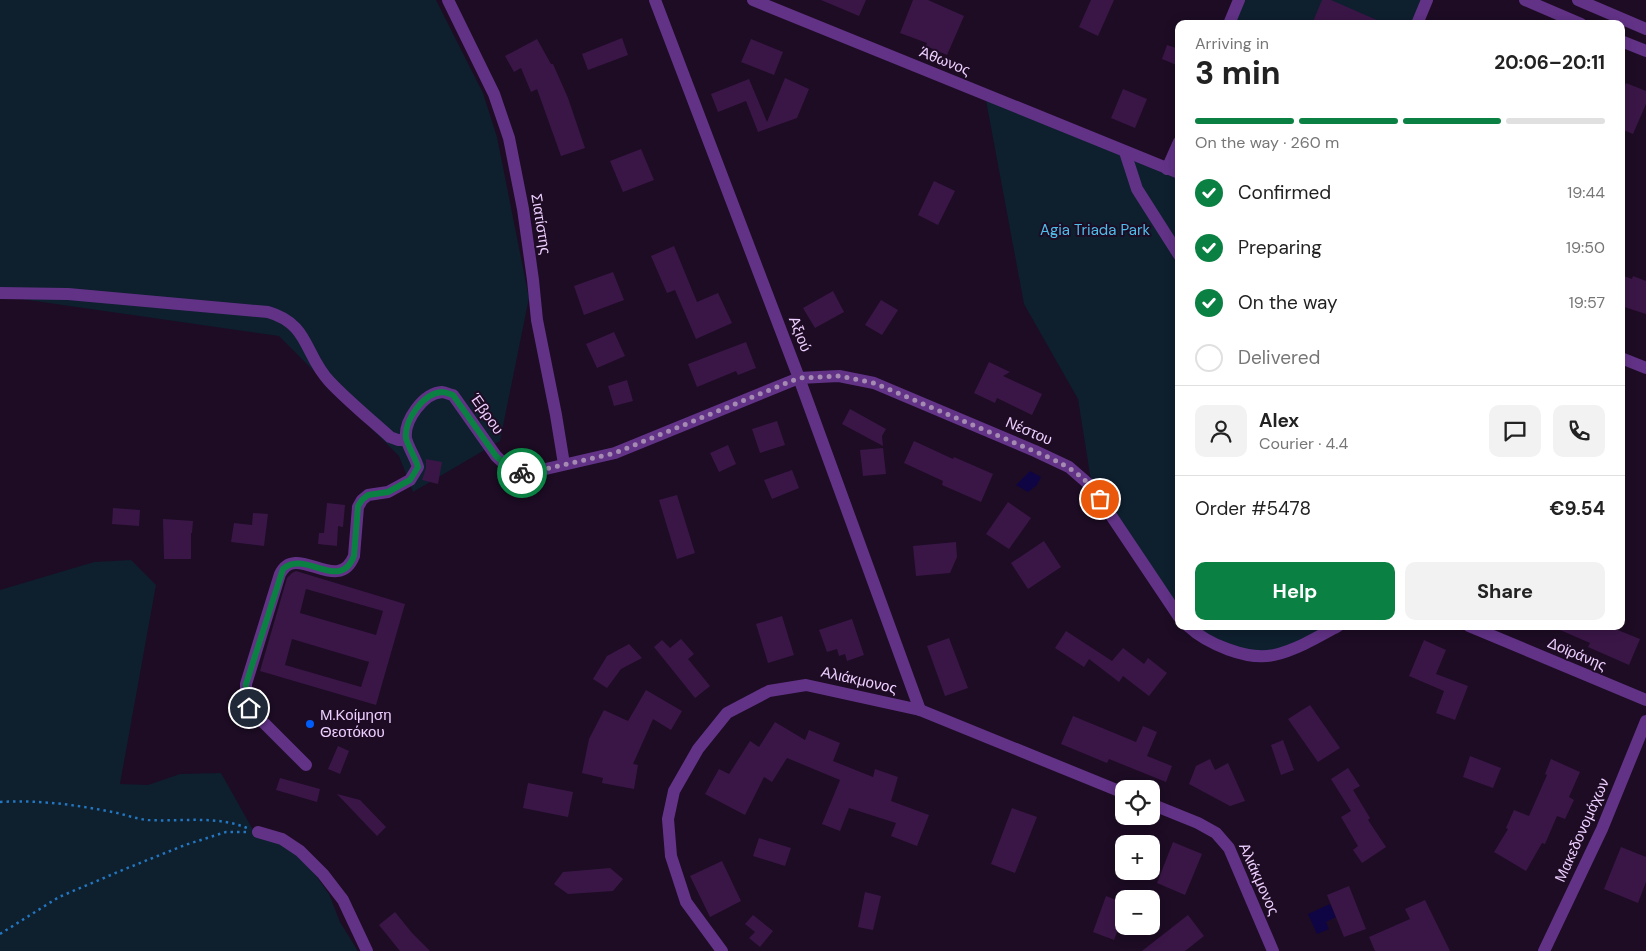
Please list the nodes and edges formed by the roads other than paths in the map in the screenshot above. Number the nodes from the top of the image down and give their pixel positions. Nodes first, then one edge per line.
1 (448, 0) edge
2 (655, 0) edge
3 (753, 0) edge
4 (1239, 0) edge
5 (1427, 0) edge
6 (1525, 0) edge
7 (1578, 0) edge
8 (1231, 20) edge
9 (1419, 20) edge
10 (1572, 20) edge
11 (1625, 20) edge
12 (1625, 20) edge
13 (1646, 29) edge
14 (1625, 43) edge
15 (1646, 51) edge
16 (1125, 152) junction
17 (1173, 171) edge
18 (1175, 249) edge
19 (0, 293) edge
20 (1625, 360) edge
21 (1646, 368) edge
22 (799, 378) junction
23 (406, 440) junction
24 (564, 464) junction
25 (1175, 610) edge
26 (1193, 630) edge
27 (1330, 630) edge
28 (1479, 630) edge
29 (1646, 700) edge
30 (920, 710) junction
31 (1646, 721) edge
32 (306, 765) dead end
33 (1115, 789) edge
34 (1160, 808) edge
35 (258, 832) road end
36 (367, 951) edge
37 (722, 951) edge
38 (1273, 951) edge
39 (1544, 951) edge

1 - 24 street, Σιατίστης
2 - 22 street, Αξιού
3 - 16 street, Άθωνος
4 - 8 street
5 - 9 street
6 - 10 street
7 - 12 street
11 - 13 street
14 - 15 street
16 - 17 street, Άθωνος
16 - 18 street
19 - 23 street
20 - 21 street
22 - 24 street, Έβρου
22 - 25 street, Νέστου
22 - 30 street, Αξιού
23 - 24 street, Έβρου
23 - 32 street
26 - 27 street
28 - 29 street, Δοϊράνης
30 - 33 street, Αλιάκμονος
30 - 37 street, Αλιάκμονος
31 - 39 street, Μακεδονομάχων
34 - 38 street, Αλιάκμονος
35 - 36 street

